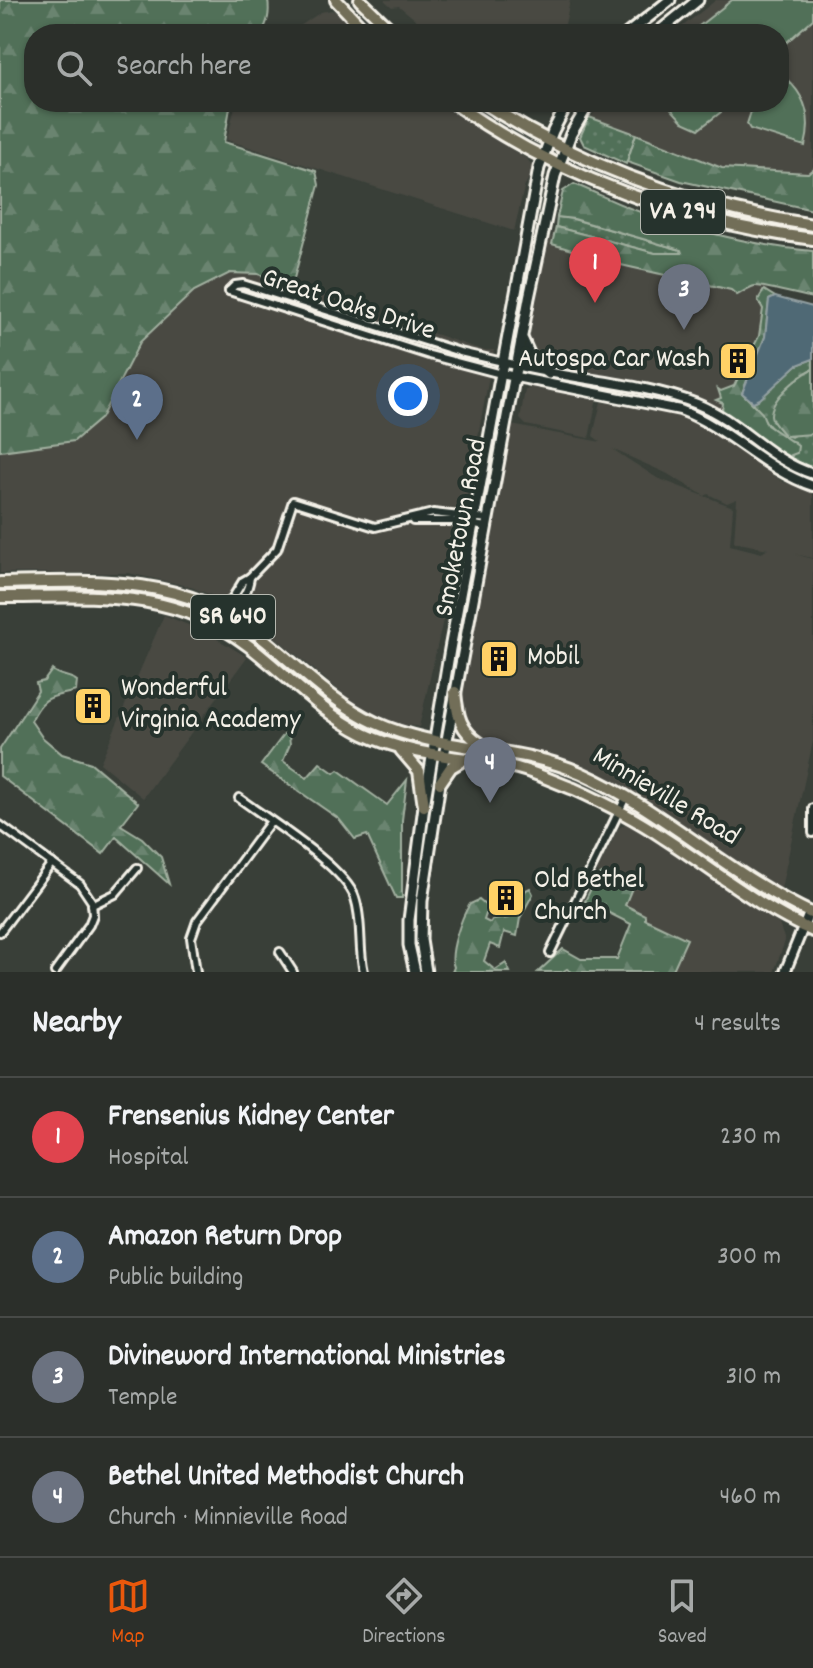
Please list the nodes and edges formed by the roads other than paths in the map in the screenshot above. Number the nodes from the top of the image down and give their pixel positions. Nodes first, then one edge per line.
1 (336, 0) edge
2 (360, 0) edge
3 (670, 0) edge
4 (698, 0) edge
5 (359, 24) edge
6 (385, 24) edge
7 (640, 24) edge
8 (668, 24) edge
9 (469, 112) edge
10 (499, 112) edge
11 (563, 112) edge
12 (584, 112) edge
13 (548, 141) junction
14 (564, 149) junction
15 (543, 155) junction
16 (558, 163) junction
17 (813, 225) edge
18 (813, 239) edge
19 (522, 335) junction
20 (503, 362) junction
21 (517, 366) junction
22 (501, 374) junction
23 (549, 374) junction
24 (514, 377) junction
25 (702, 406) junction
26 (697, 416) junction
27 (813, 474) edge
28 (813, 486) edge
29 (474, 521) junction
30 (487, 523) junction
31 (0, 583) edge
32 (0, 597) edge
33 (229, 614) junction
34 (221, 627) junction
35 (455, 692) junction
36 (440, 741) junction
37 (396, 746) junction
38 (486, 747) junction
39 (438, 755) junction
40 (467, 760) junction
41 (440, 783) junction
42 (626, 797) junction
43 (239, 798) dead end
44 (424, 806) junction
45 (813, 808) edge
46 (619, 811) junction
47 (271, 821) junction
48 (0, 825) edge
49 (813, 833) edge
50 (52, 863) junction
51 (137, 868) dead end
52 (92, 905) junction
53 (812, 911) edge
54 (808, 929) edge
55 (0, 932) edge
56 (280, 952) dead end
57 (550, 953) dead end
58 (55, 972) edge
59 (196, 972) edge
60 (293, 972) edge
61 (364, 972) edge
62 (415, 972) edge
63 (426, 972) edge
64 (785, 972) edge

1 - 5 main road
2 - 6 main road
3 - 7 main road
4 - 8 main road
9 - 15 main road, VA 294
10 - 13 main road, VA 294
11 - 13 main road, Smoketown Road
12 - 14 main road, Smoketown Road
13 - 14 main road, VA 294
13 - 15 main road, Smoketown Road
14 - 16 main road, Smoketown Road
14 - 17 main road, VA 294
15 - 16 main road, VA 294
15 - 20 main road, Smoketown Road
16 - 18 main road, VA 294
16 - 19 main road, Smoketown Road
19 - 21 main road, Smoketown Road
19 - 23 main road
20 - 21 street
20 - 22 main road, Smoketown Road
20 - 22 street, Great Oaks Drive
21 - 23 street
21 - 24 main road, Smoketown Road
22 - 24 street
22 - 29 main road, Smoketown Road
23 - 25 street
24 - 26 street
24 - 30 main road, Smoketown Road
25 - 26 street
25 - 27 street
26 - 28 street
29 - 30 street
29 - 33 street
29 - 36 main road, Smoketown Road
30 - 35 main road, Smoketown Road
31 - 33 main road, Minnieville Road / SR 640
32 - 34 main road, Minnieville Road / SR 640
33 - 34 street
33 - 36 main road, Minnieville Road / SR 640
34 - 37 main road, Minnieville Road / SR 640
35 - 36 main road, Smoketown Road
35 - 38 main road
36 - 38 main road, Minnieville Road / SR 640
36 - 39 main road, Smoketown Road
37 - 39 main road, Minnieville Road / SR 640
37 - 44 main road
38 - 42 main road, Minnieville Road / SR 640
39 - 40 main road, Minnieville Road / SR 640
39 - 41 main road, Smoketown Road
39 - 44 main road, Smoketown Road
40 - 41 main road
40 - 46 main road, Minnieville Road / SR 640
41 - 63 main road, Smoketown Road
42 - 46 street
42 - 53 main road, Minnieville Road / SR 640
43 - 47 street
44 - 62 main road, Smoketown Road
45 - 49 street
46 - 54 main road, Minnieville Road / SR 640
46 - 57 street
47 - 59 street
47 - 61 street
48 - 50 street
50 - 52 street
50 - 55 street
51 - 52 street
52 - 58 street
53 - 54 street
54 - 64 street
56 - 60 street

